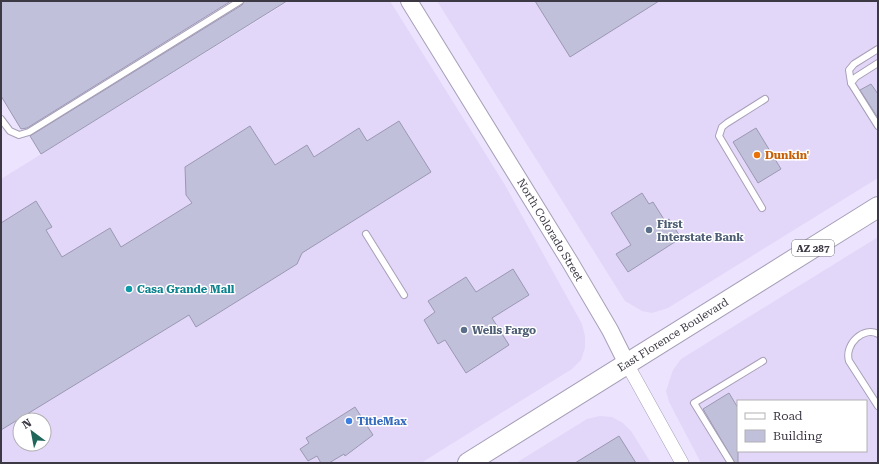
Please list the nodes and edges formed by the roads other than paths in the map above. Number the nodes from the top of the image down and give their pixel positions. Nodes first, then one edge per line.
1 (240, 1) edge
2 (409, 1) edge
3 (878, 50) edge
4 (878, 63) edge
5 (851, 83) junction
6 (765, 99) dead end
7 (1, 119) edge
8 (878, 126) edge
9 (878, 207) edge
10 (762, 208) dead end
11 (366, 234) dead end
12 (404, 295) dead end
13 (878, 334) edge
14 (763, 361) dead end
15 (627, 364) junction
16 (878, 406) edge
17 (468, 463) edge
18 (682, 463) edge
19 (731, 463) edge

1 - 7 lane
2 - 15 street, North Colorado Street
3 - 5 lane
4 - 5 lane
5 - 8 lane
6 - 10 lane
9 - 15 main road, East Florence Boulevard / AZ 287
11 - 12 lane
13 - 16 lane
14 - 19 lane
15 - 17 main road, East Florence Boulevard / AZ 287
15 - 18 street, North Colorado Street

